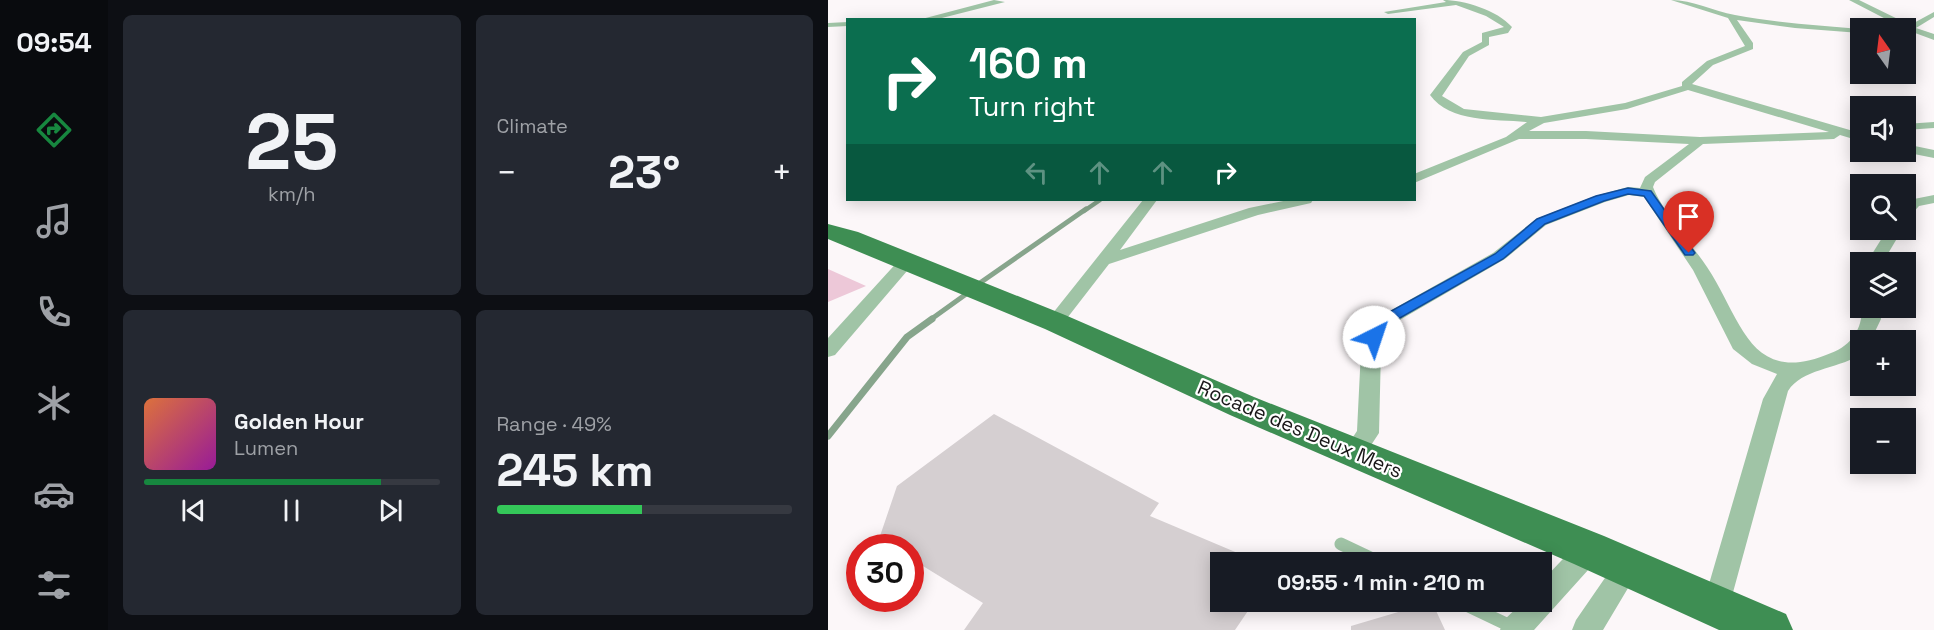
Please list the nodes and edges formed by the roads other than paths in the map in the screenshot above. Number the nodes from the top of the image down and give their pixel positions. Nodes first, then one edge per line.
1 (998, 0) edge
2 (1447, 0) edge
3 (1675, 0) edge
4 (1853, 0) edge
5 (1381, 1) edge
6 (1464, 1) edge
7 (1722, 3) dead end
8 (1934, 14) edge
9 (1732, 17) junction
10 (931, 18) edge
11 (1890, 18) edge
12 (846, 24) edge
13 (828, 25) edge
14 (1916, 26) edge
15 (1850, 30) edge
16 (1916, 30) edge
17 (1934, 38) edge
18 (1688, 87) junction
19 (1541, 120) junction
20 (1934, 125) edge
21 (1916, 126) edge
22 (1850, 133) edge
23 (1519, 135) junction
24 (1850, 135) edge
25 (1700, 141) junction
26 (1916, 150) edge
27 (1934, 154) edge
28 (1416, 178) edge
29 (1648, 193) junction
30 (1934, 199) edge
31 (1149, 201) edge
32 (1301, 201) edge
33 (1916, 204) edge
34 (828, 231) edge
35 (1104, 260) junction
36 (907, 261) junction
37 (1055, 322) junction
38 (828, 350) edge
39 (1850, 353) edge
40 (1798, 373) junction
41 (1354, 452) junction
42 (1341, 544) dead end
43 (1589, 550) junction
44 (1358, 552) edge
45 (1627, 568) junction
46 (1552, 590) edge
47 (1716, 608) junction
48 (1481, 612) edge
49 (1532, 612) edge
50 (1516, 629) edge
51 (1586, 630) edge
52 (1770, 630) edge

1 - 10 street
2 - 6 street
3 - 9 street
4 - 11 street
5 - 6 street
6 - 19 street
7 - 9 street
8 - 14 street
9 - 15 street
9 - 18 street
12 - 13 street
16 - 17 street
18 - 19 street
18 - 22 street
19 - 23 street
20 - 21 street
23 - 25 street
23 - 28 street
24 - 25 street
25 - 29 street
26 - 27 street
29 - 40 street
29 - 41 street
30 - 33 street
31 - 35 street
32 - 35 street
34 - 36 highway, Rocade des Deux Mers
35 - 37 street
36 - 37 highway, Rocade des Deux Mers
36 - 38 street
37 - 41 highway, Rocade des Deux Mers
39 - 40 street
40 - 47 street
41 - 43 highway, Rocade des Deux Mers
42 - 44 lane
43 - 45 highway, Rocade des Deux Mers
43 - 46 street
45 - 47 highway, Rocade des Deux Mers
45 - 51 street
47 - 52 highway, Rocade des Deux Mers
48 - 50 lane
49 - 50 street

